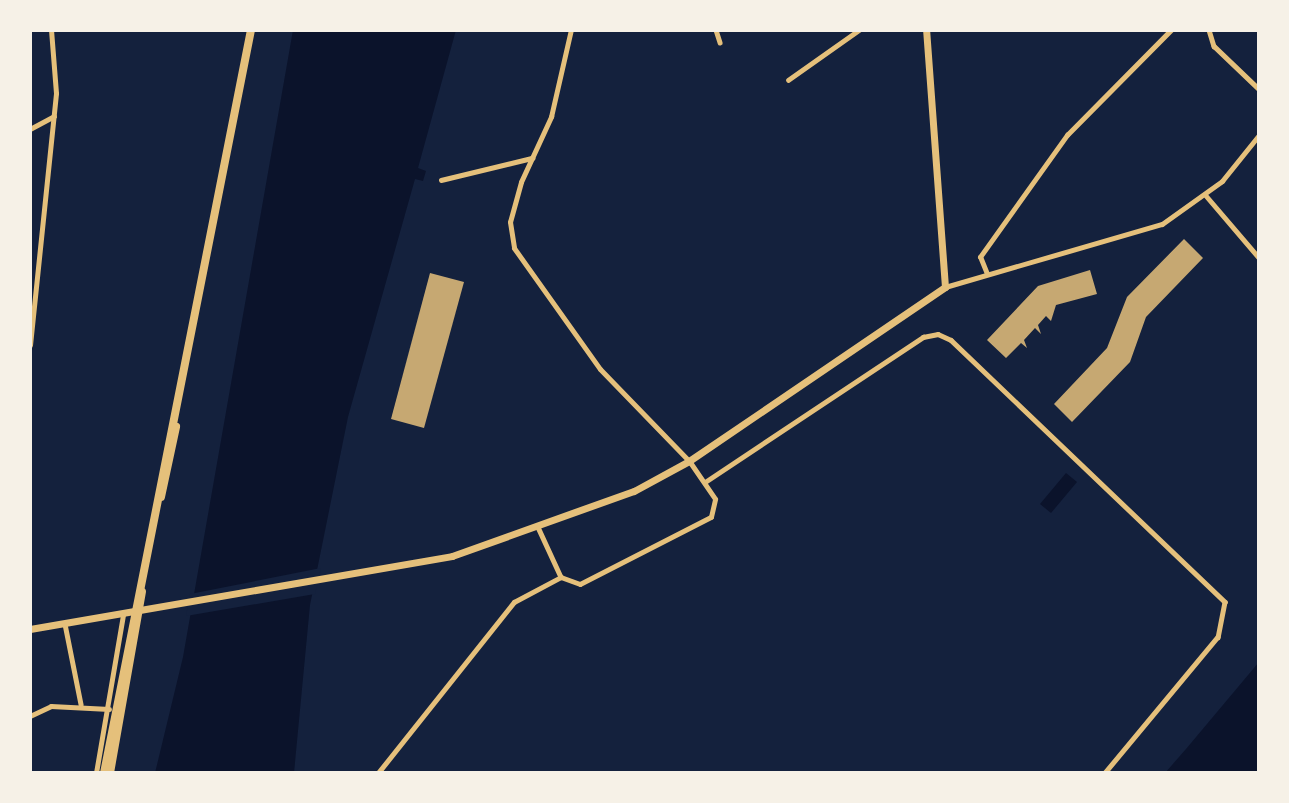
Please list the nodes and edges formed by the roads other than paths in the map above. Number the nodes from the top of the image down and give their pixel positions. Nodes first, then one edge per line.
1 (51, 30) edge
2 (253, 30) edge
3 (571, 30) edge
4 (716, 30) edge
5 (859, 30) edge
6 (926, 30) edge
7 (1171, 30) edge
8 (1209, 30) edge
9 (720, 43) dead end
10 (788, 80) dead end
11 (1259, 89) edge
12 (54, 116) junction
13 (30, 129) edge
14 (1259, 135) edge
15 (533, 158) junction
16 (441, 180) dead end
17 (521, 182) joint
18 (1206, 196) junction
19 (1259, 258) edge
20 (987, 274) junction
21 (945, 287) junction
22 (30, 345) edge
23 (689, 461) junction
24 (705, 482) junction
25 (538, 527) junction
26 (561, 578) junction
27 (123, 615) junction
28 (65, 624) junction
29 (30, 629) edge
30 (81, 704) junction
31 (109, 709) junction
32 (30, 716) edge
33 (96, 773) edge
34 (104, 773) edge
35 (110, 773) edge
36 (379, 773) edge
37 (1105, 773) edge

1 - 12 street
2 - 34 highway
2 - 35 highway
3 - 15 street
4 - 9 street
5 - 10 street
6 - 21 main road
7 - 20 street
8 - 11 street
12 - 13 street
12 - 22 street
14 - 18 street
15 - 16 street
15 - 17 street
17 - 23 street
18 - 19 street
18 - 20 street
20 - 21 street
21 - 23 main road
23 - 24 street
23 - 25 main road
24 - 26 street
24 - 37 street
25 - 26 street
25 - 27 main road
26 - 36 street
27 - 28 main road
27 - 31 street
28 - 29 main road
28 - 30 street
30 - 31 street
30 - 32 street
31 - 33 street

